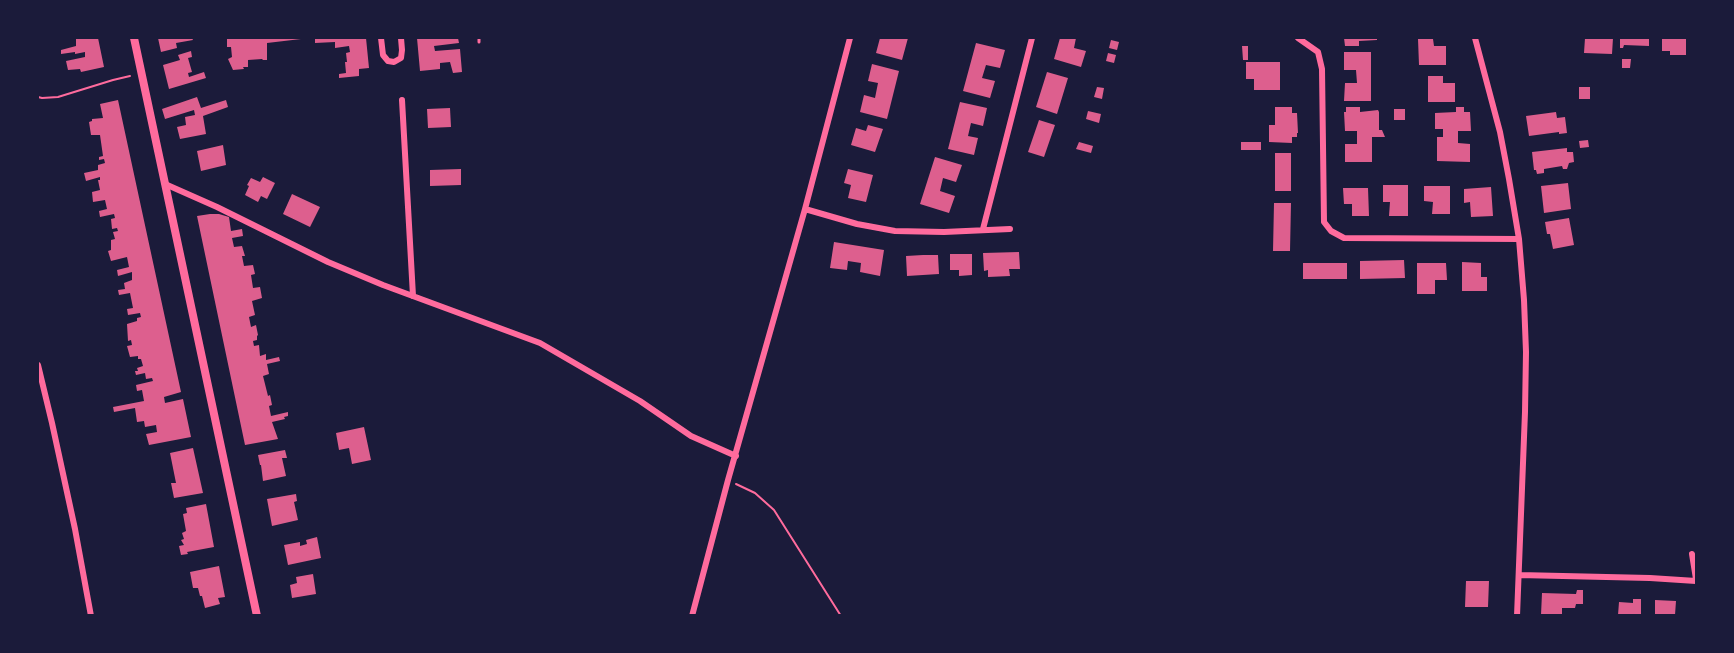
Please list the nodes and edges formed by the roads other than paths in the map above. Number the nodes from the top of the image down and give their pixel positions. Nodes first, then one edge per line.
1 (134, 38) edge
2 (381, 38) edge
3 (401, 38) edge
4 (850, 38) edge
5 (1032, 38) edge
6 (1298, 38) edge
7 (1475, 38) edge
8 (1310, 41) edge
9 (402, 100) dead end
10 (165, 184) junction
11 (805, 209) junction
12 (1010, 229) dead end
13 (983, 230) junction
14 (1519, 239) junction
15 (413, 296) junction
16 (38, 365) edge
17 (736, 456) junction
18 (1692, 554) dead end
19 (1519, 575) junction
20 (1696, 580) edge
21 (91, 615) edge
22 (257, 615) edge
23 (692, 615) edge
24 (1517, 615) edge

1 - 10 main road
2 - 3 street
4 - 11 street
5 - 13 street
6 - 8 street
7 - 14 street
8 - 14 street
9 - 15 street
10 - 15 street
10 - 22 main road
11 - 13 street
11 - 17 street
12 - 13 street
14 - 19 street
15 - 17 street
16 - 21 street
17 - 23 street
18 - 20 street
19 - 20 street
19 - 24 street

